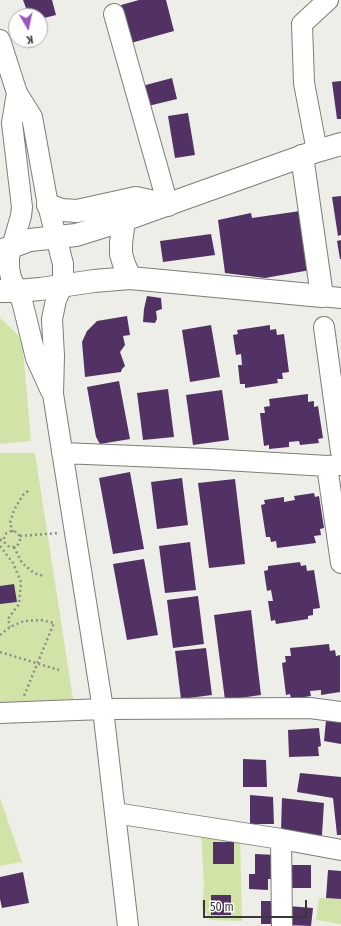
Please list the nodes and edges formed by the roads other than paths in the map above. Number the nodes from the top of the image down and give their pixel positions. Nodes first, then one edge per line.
1 (328, 0) edge
2 (114, 14) dead end
3 (0, 40) edge
4 (9, 95) edge
5 (341, 144) edge
6 (310, 154) junction
7 (48, 205) junction
8 (168, 205) junction
9 (124, 220) junction
10 (57, 237) junction
11 (6, 249) edge
12 (130, 278) junction
13 (62, 286) junction
14 (9, 291) edge
15 (331, 297) edge
16 (324, 327) dead end
17 (53, 394) junction
18 (62, 453) junction
19 (336, 461) edge
20 (341, 563) edge
21 (103, 709) junction
22 (341, 712) edge
23 (0, 713) edge
24 (115, 813) junction
25 (280, 839) junction
26 (341, 850) edge
27 (128, 926) edge
28 (282, 926) edge

1 - 6 street
2 - 8 street
3 - 4 street
4 - 7 street
4 - 11 street
5 - 6 main road
6 - 8 main road
6 - 15 main road
7 - 8 main road
7 - 10 street
8 - 9 main road
9 - 10 main road
9 - 12 main road
10 - 11 main road
10 - 13 street
11 - 14 street
12 - 13 main road
12 - 15 main road
13 - 14 main road
13 - 17 street
14 - 17 street
16 - 19 street
17 - 18 street
18 - 19 street
18 - 21 street
19 - 20 street
21 - 22 street
21 - 23 street
21 - 24 street
24 - 25 street
24 - 27 street
25 - 26 street
25 - 28 street

